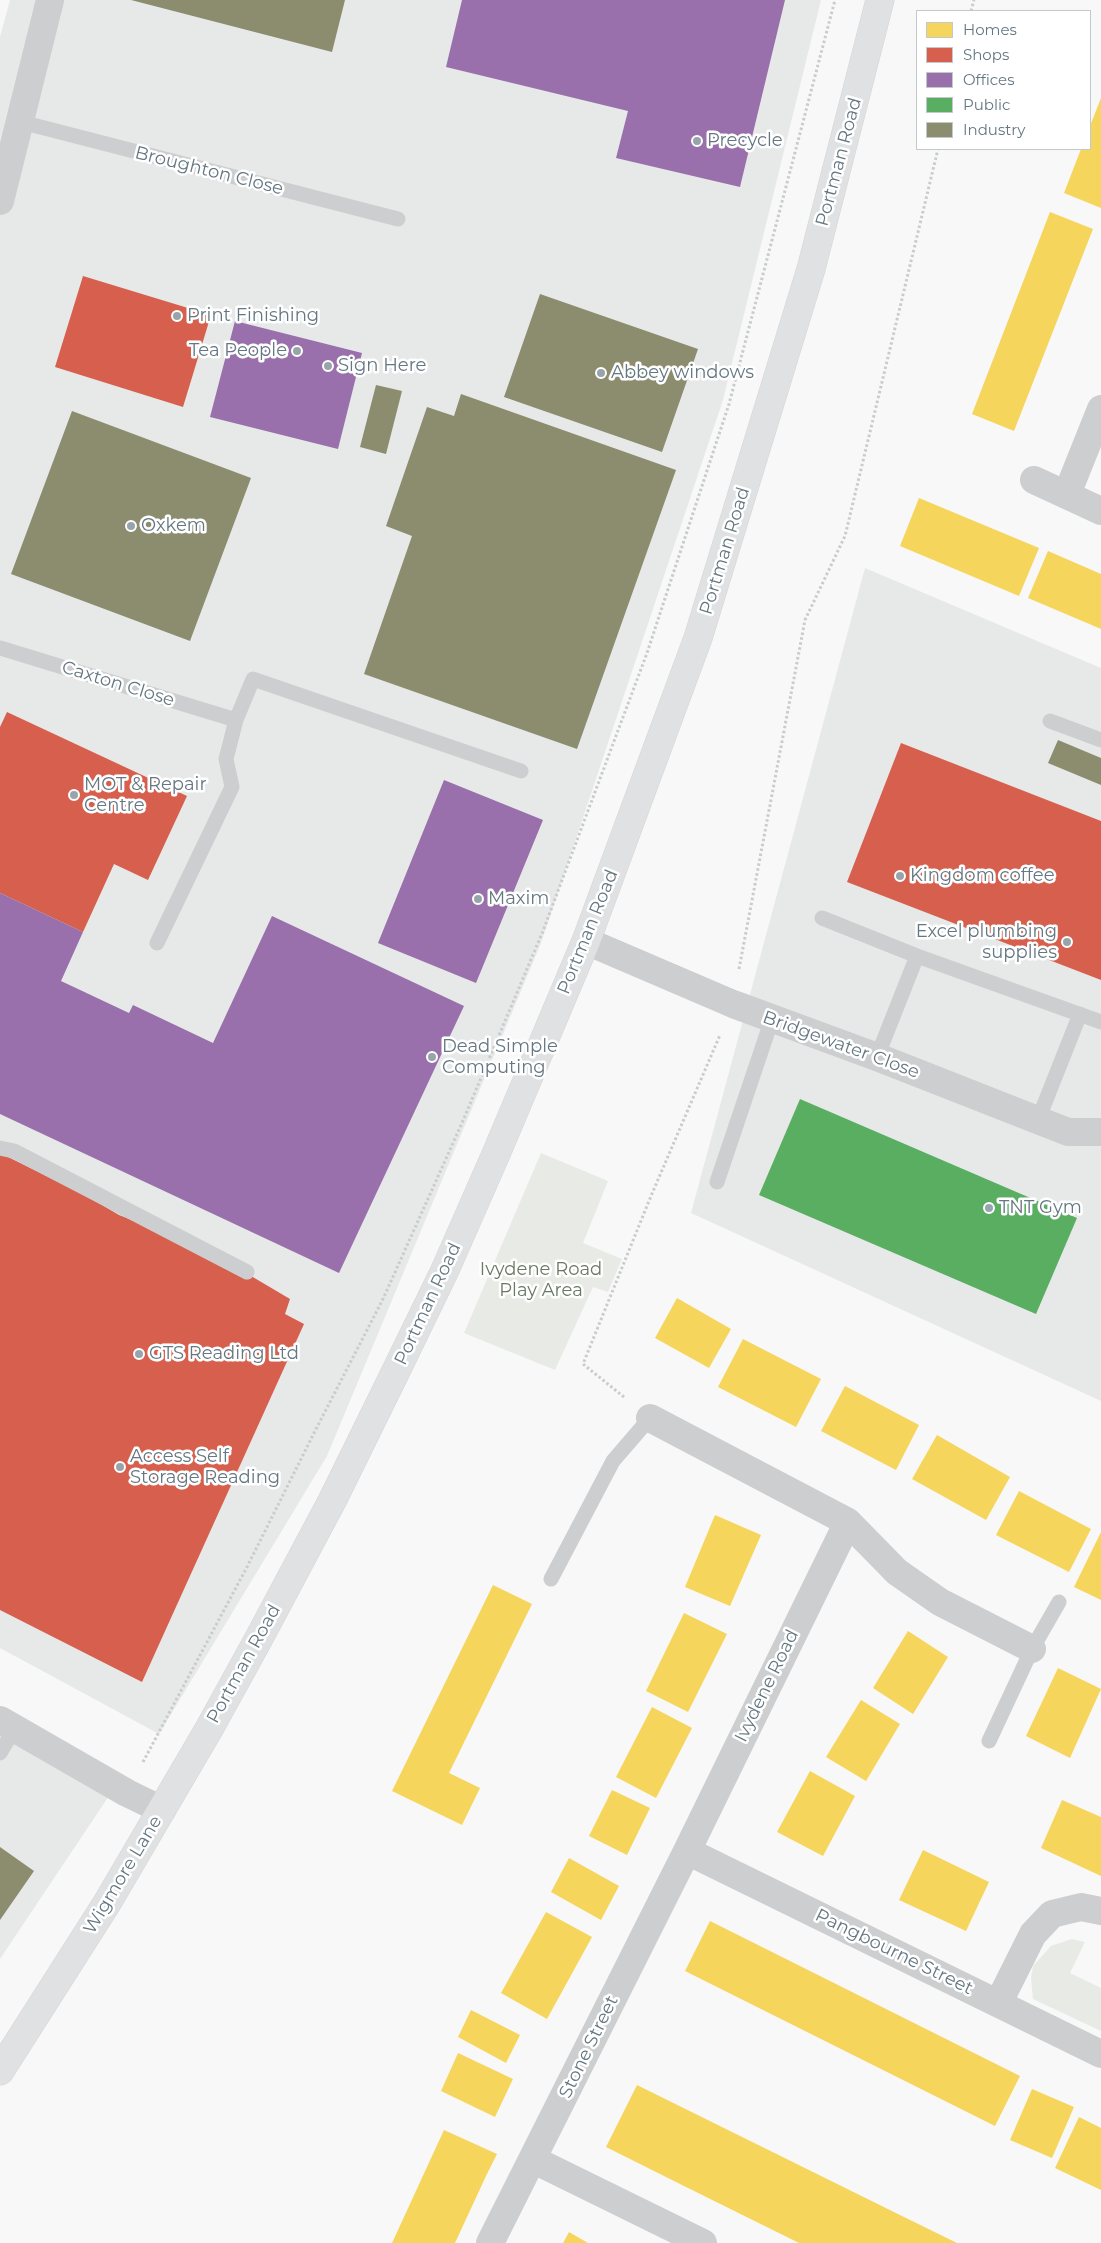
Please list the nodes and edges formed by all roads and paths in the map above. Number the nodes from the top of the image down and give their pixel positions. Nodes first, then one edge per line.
1 (50, 0) edge
2 (835, 0) edge
3 (880, 0) edge
4 (21, 122) junction
5 (938, 150) edge
6 (0, 201) edge
7 (398, 219) dead end
8 (1101, 409) edge
9 (1034, 480) dead end
10 (1067, 494) junction
11 (1101, 511) edge
12 (0, 648) edge
13 (236, 720) junction
14 (1050, 721) dead end
15 (1101, 740) edge
16 (522, 772) dead end
17 (822, 918) dead end
18 (586, 941) junction
19 (156, 942) dead end
20 (917, 956) junction
21 (733, 1004) junction
22 (1080, 1014) junction
23 (772, 1019) junction
24 (1101, 1022) edge
25 (877, 1057) junction
26 (1038, 1120) junction
27 (1101, 1132) edge
28 (0, 1148) edge
29 (717, 1182) dead end
30 (247, 1272) dead end
31 (602, 1378) dead end
32 (650, 1418) joint
33 (848, 1522) junction
34 (551, 1579) dead end
35 (1059, 1602) dead end
36 (1032, 1650) junction
37 (7, 1724) edge
38 (989, 1741) dead end
39 (0, 1753) edge
40 (127, 1793) junction
41 (162, 1810) junction
42 (687, 1851) junction
43 (1101, 1911) edge
44 (999, 2002) junction
45 (1101, 2054) edge
46 (0, 2071) edge
47 (534, 2160) junction
48 (490, 2243) edge
49 (703, 2243) edge

1 - 4 street
2 - 40 path
3 - 18 street, Portman Road
4 - 6 street
4 - 7 lane, Broughton Close
5 - 21 path
8 - 10 street
9 - 10 street
10 - 11 street
12 - 13 lane, Caxton Close
13 - 16 lane
13 - 19 lane
14 - 15 lane
17 - 20 lane
18 - 21 street, Bridgewater Close
18 - 41 street, Portman Road
20 - 22 lane
20 - 25 lane
21 - 23 street, Bridgewater Close
21 - 31 path
22 - 24 lane
22 - 26 lane
23 - 25 street, Bridgewater Close
23 - 29 lane
25 - 26 street, Bridgewater Close
26 - 27 street, Bridgewater Close
28 - 30 lane
32 - 33 street
32 - 34 lane
33 - 36 street
33 - 42 street, Ivydene Road
35 - 36 lane
36 - 38 lane
37 - 39 lane
37 - 40 street, Wigmore Lane
40 - 41 street, Wigmore Lane
41 - 46 street, Wigmore Lane
42 - 44 street, Pangbourne Street
42 - 47 street, Stone Street
43 - 44 street
44 - 45 street, Pangbourne Street
47 - 48 street, Stone Street
47 - 49 street

